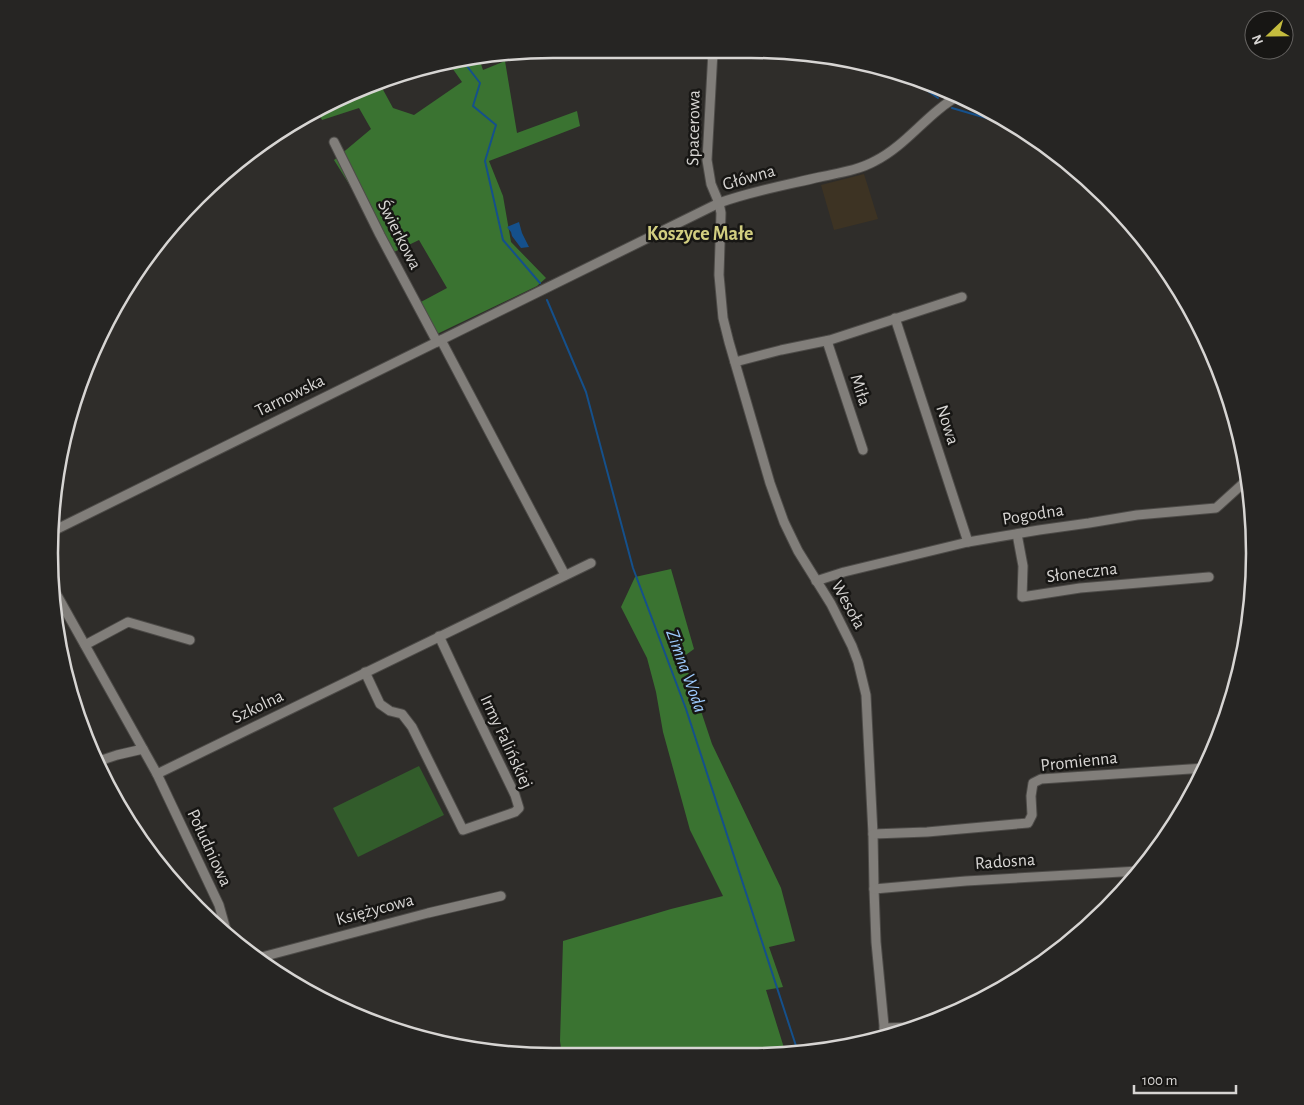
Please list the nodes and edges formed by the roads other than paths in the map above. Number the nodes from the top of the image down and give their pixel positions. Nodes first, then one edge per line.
1 (713, 58) edge
2 (952, 100) edge
3 (334, 142) dead end
4 (719, 203) junction
5 (541, 290) joint
6 (962, 296) dead end
7 (895, 318) junction
8 (439, 341) junction
9 (827, 341) junction
10 (735, 362) junction
11 (862, 450) dead end
12 (1242, 485) edge
13 (59, 528) edge
14 (1017, 534) junction
15 (968, 542) junction
16 (591, 562) dead end
17 (565, 575) junction
18 (1209, 577) dead end
19 (816, 581) junction
20 (61, 601) edge
21 (439, 636) junction
22 (190, 640) dead end
23 (85, 645) junction
24 (365, 672) junction
25 (143, 749) junction
26 (103, 760) edge
27 (1196, 769) edge
28 (157, 774) junction
29 (873, 834) junction
30 (1130, 872) edge
31 (874, 888) junction
32 (501, 896) dead end
33 (224, 923) edge
34 (266, 956) edge
35 (885, 1029) edge

1 - 4 street, Spacerowa
2 - 4 street, Główna
3 - 8 street, Świerkowa
4 - 5 street, Główna
4 - 10 street, Wesoła
5 - 8 street, Tarnowska
6 - 7 street
7 - 9 street
7 - 15 street, Nowa
8 - 13 street, Tarnowska
8 - 17 street
9 - 10 street
9 - 11 street, Miła
10 - 19 street, Wesoła
12 - 14 street, Pogodna
14 - 15 street, Pogodna
14 - 18 street, Słoneczna
15 - 19 street, Pogodna
16 - 17 street, Szkolna
17 - 21 street, Szkolna
19 - 29 street, Wesoła
20 - 23 street
21 - 24 street, Szkolna
21 - 24 street, Irmy Falińskiej
22 - 23 street
23 - 25 street
24 - 28 street, Szkolna
25 - 26 street
25 - 28 street
27 - 29 street, Promienna
28 - 33 street, Południowa
29 - 31 street, Wesoła
30 - 31 street, Radosna
31 - 35 street, Wesoła
32 - 34 street, Księżycowa

